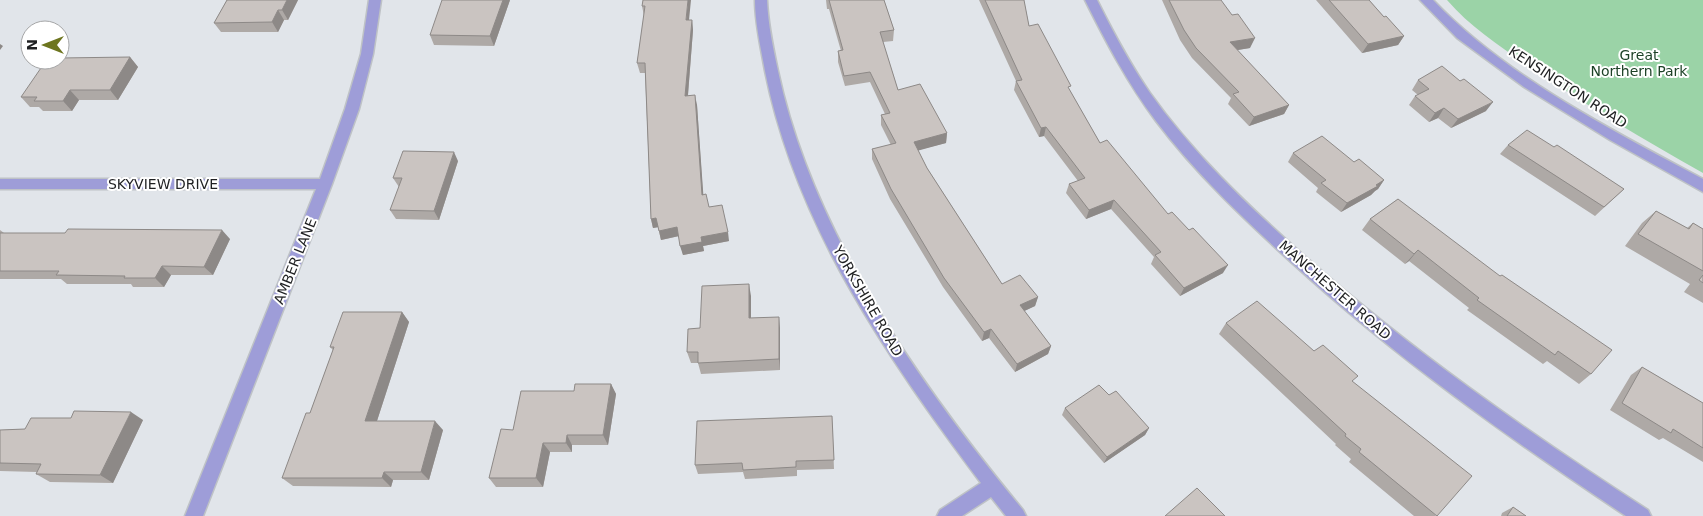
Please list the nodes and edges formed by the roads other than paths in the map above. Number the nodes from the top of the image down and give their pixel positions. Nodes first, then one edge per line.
1 (375, 0) edge
2 (761, 0) edge
3 (1091, 0) edge
4 (1426, 0) edge
5 (0, 184) edge
6 (325, 184) junction
7 (1703, 186) edge
8 (992, 486) junction
9 (194, 516) edge
10 (946, 516) edge
11 (1017, 516) edge
12 (1642, 516) edge

1 - 6 street, AMBER LANE
2 - 8 street, YORKSHIRE ROAD
3 - 12 street, MANCHESTER ROAD
4 - 7 street, KENSINGTON ROAD
5 - 6 street, SKYVIEW DRIVE
6 - 9 street, AMBER LANE
8 - 10 street
8 - 11 street, YORKSHIRE ROAD

